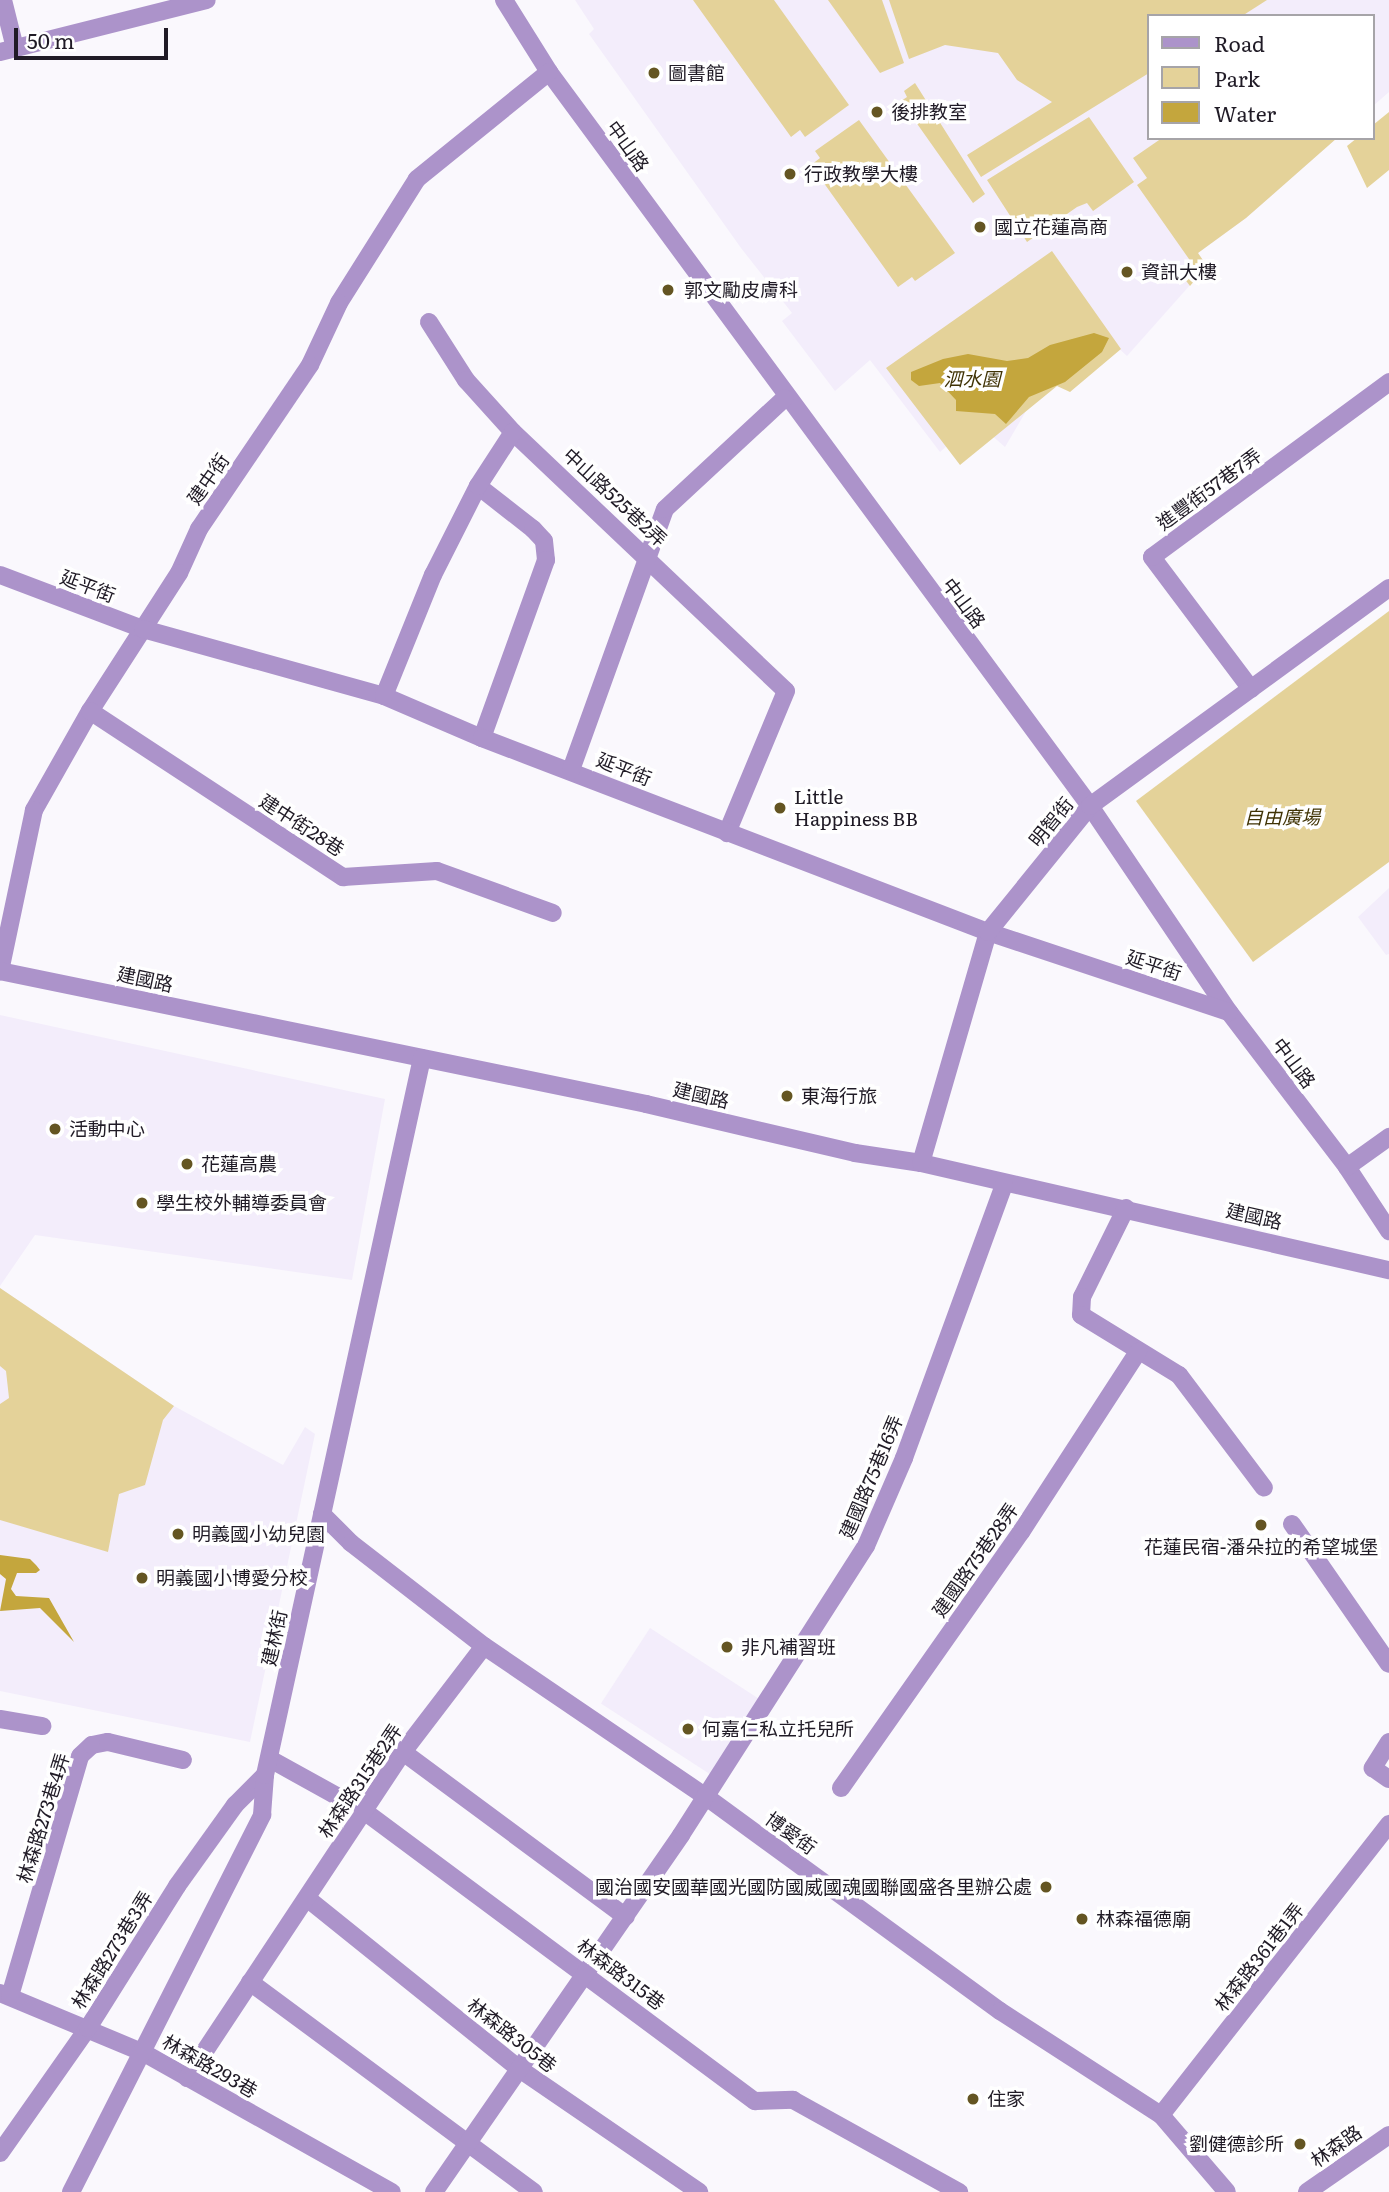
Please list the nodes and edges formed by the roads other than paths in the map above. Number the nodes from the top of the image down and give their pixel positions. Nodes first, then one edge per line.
1 (3, 0) edge
2 (504, 0) edge
3 (197, 1) edge
4 (7, 50) edge
5 (549, 72) junction
6 (429, 322) dead end
7 (1389, 382) edge
8 (785, 398) junction
9 (513, 432) junction
10 (478, 486) junction
11 (649, 557) junction
12 (0, 575) edge
13 (1389, 588) edge
14 (143, 629) junction
15 (1251, 689) junction
16 (384, 696) junction
17 (90, 711) junction
18 (482, 738) junction
19 (571, 770) junction
20 (1090, 806) junction
21 (727, 833) junction
22 (553, 913) dead end
23 (989, 932) junction
24 (0, 971) edge
25 (1229, 1012) junction
26 (422, 1058) junction
27 (1389, 1137) edge
28 (921, 1163) junction
29 (1347, 1167) junction
30 (1004, 1185) junction
31 (1125, 1208) junction
32 (1389, 1231) edge
33 (1389, 1270) edge
34 (1138, 1352) junction
35 (1264, 1489) dead end
36 (322, 1514) junction
37 (1292, 1524) dead end
38 (484, 1646) junction
39 (1389, 1664) edge
40 (0, 1719) edge
41 (42, 1726) dead end
42 (1389, 1742) edge
43 (404, 1752) junction
44 (183, 1760) dead end
45 (267, 1767) junction
46 (1389, 1779) edge
47 (841, 1788) dead end
48 (705, 1796) junction
49 (364, 1811) junction
50 (1389, 1824) edge
51 (308, 1899) junction
52 (626, 1917) junction
53 (583, 1972) junction
54 (250, 1982) junction
55 (5, 1994) edge
56 (88, 2028) junction
57 (144, 2053) junction
58 (521, 2070) junction
59 (187, 2078) junction
60 (1161, 2115) junction
61 (1389, 2135) edge
62 (469, 2145) junction
63 (0, 2153) edge
64 (71, 2192) edge
65 (392, 2192) edge
66 (435, 2192) edge
67 (534, 2192) edge
68 (699, 2192) edge
69 (959, 2192) edge
70 (1227, 2192) edge
71 (1307, 2192) edge

1 - 4 street
2 - 5 street, 中山路
3 - 4 street
5 - 8 street, 中山路
5 - 14 street, 建中街
6 - 9 street, 中山路525巷2弄
7 - 15 street, 進豐街57巷7弄
8 - 11 street
8 - 20 street, 中山路
9 - 10 street
9 - 11 street, 中山路525巷2弄
10 - 16 street
10 - 18 street
11 - 19 street
11 - 21 street, 中山路525巷2弄
12 - 14 street, 延平街
13 - 15 street, 明智街
14 - 16 street, 延平街
14 - 17 street, 建中街
15 - 20 street, 明智街
16 - 18 street, 延平街
17 - 22 street, 建中街28巷
17 - 24 street, 建中街
18 - 19 street, 延平街
19 - 21 street, 延平街
20 - 23 street, 明智街
20 - 25 street, 中山路
21 - 23 street, 延平街
23 - 25 street, 延平街
23 - 28 street, 明智街
24 - 26 street, 建國路
25 - 29 street, 中山路
26 - 28 street, 建國路
26 - 36 street, 建林街
27 - 29 street
28 - 30 street, 建國路
29 - 32 street, 中山路
30 - 31 street, 建國路
30 - 48 street, 建國路75巷16弄
31 - 33 street, 建國路
31 - 34 street
34 - 35 street
34 - 47 street, 建國路75巷28弄
36 - 38 street, 博愛街
36 - 45 street, 建林街
37 - 39 street
38 - 43 street, 林森路315巷2弄
38 - 48 street, 博愛街
40 - 41 street
42 - 46 street
43 - 49 street, 林森路315巷2弄
43 - 52 street
44 - 55 street, 林森路273巷4弄
45 - 49 street, 林森路315巷
45 - 56 street, 林森路273巷3弄
45 - 57 street, 建林街
48 - 52 street, 建國路75巷16弄
48 - 60 street, 博愛街
49 - 51 street, 林森路315巷2弄
49 - 53 street, 林森路315巷
50 - 60 street, 林森路361巷1弄
51 - 54 street, 林森路315巷2弄
51 - 58 street, 林森路305巷
52 - 53 street, 建國路75巷16弄
53 - 58 street, 建國路75巷16弄
53 - 69 street, 林森路315巷
54 - 59 street, 林森路315巷2弄
54 - 62 street
55 - 56 street, 林森路293巷
56 - 57 street, 林森路293巷
56 - 63 street, 林森路273巷3弄
57 - 59 street, 林森路293巷
57 - 64 street, 建林街
58 - 62 street, 建國路75巷16弄
58 - 68 street, 林森路305巷
59 - 65 street, 林森路293巷
60 - 70 street, 博愛街
61 - 71 street, 林森路
62 - 66 street, 建國路75巷16弄
62 - 67 street

